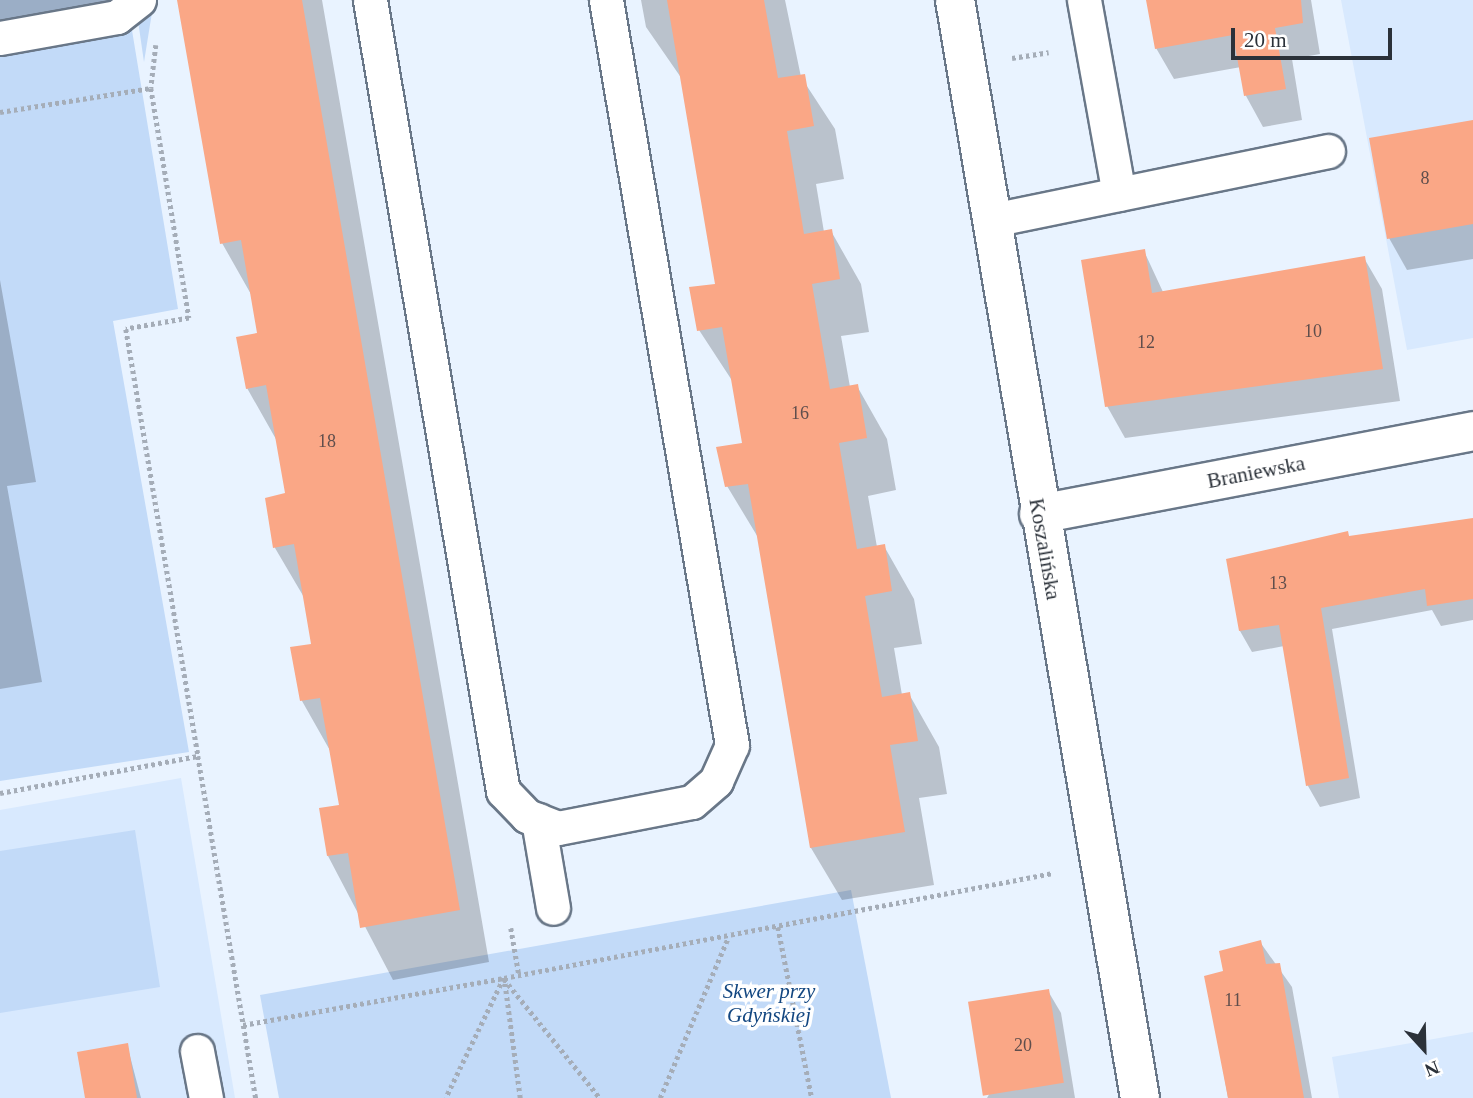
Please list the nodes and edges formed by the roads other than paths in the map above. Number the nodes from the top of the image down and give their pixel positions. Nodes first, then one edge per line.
1 (139, 0) edge
2 (370, 0) edge
3 (606, 0) edge
4 (955, 0) edge
5 (1084, 0) edge
6 (0, 38) edge
7 (1328, 151) dead end
8 (1119, 194) junction
9 (992, 220) junction
10 (1473, 431) edge
11 (1039, 514) junction
12 (538, 820) junction
13 (553, 908) dead end
14 (197, 1051) dead end
15 (206, 1098) edge
16 (1140, 1098) edge

1 - 6 lane
2 - 12 lane
3 - 12 lane
4 - 9 street, Koszalińska
5 - 8 lane
7 - 8 lane
8 - 9 lane
9 - 11 street, Koszalińska
10 - 11 street, Braniewska
11 - 16 street, Koszalińska
12 - 13 lane
14 - 15 lane

